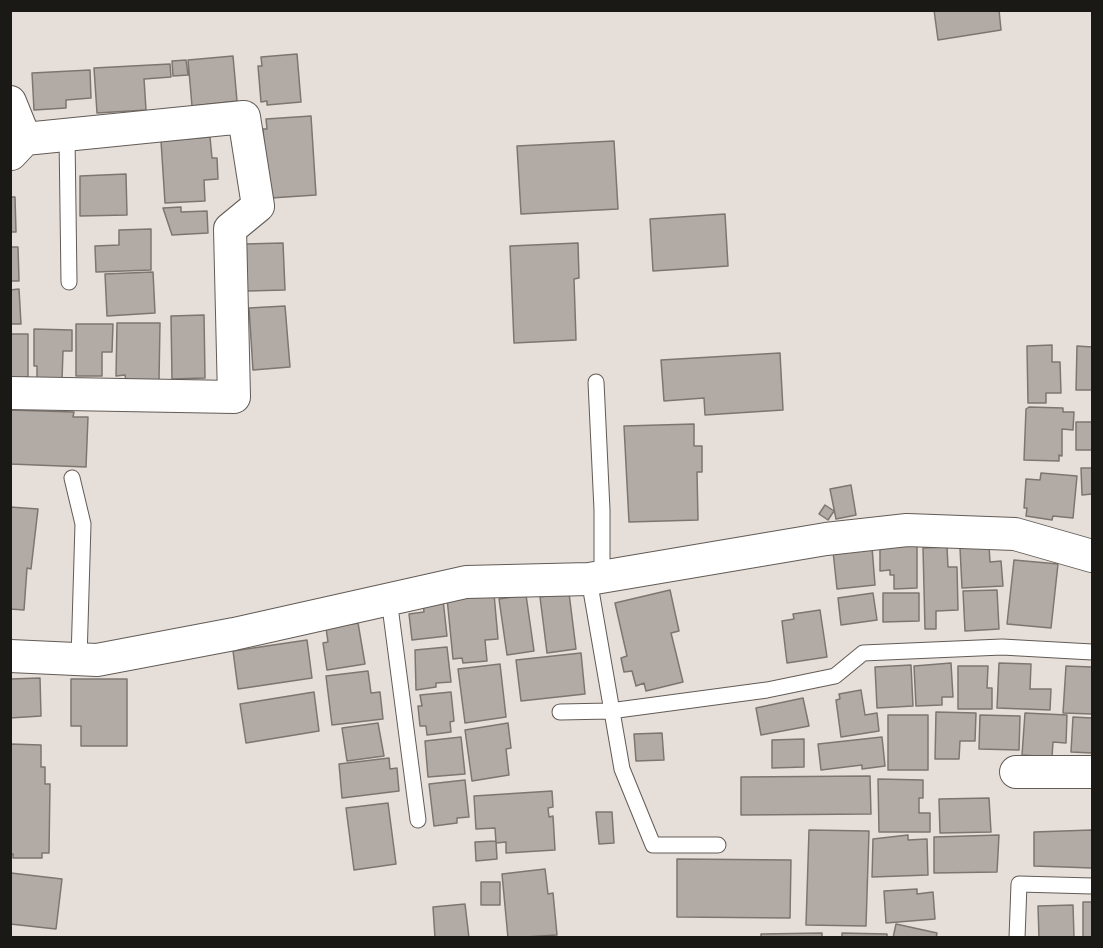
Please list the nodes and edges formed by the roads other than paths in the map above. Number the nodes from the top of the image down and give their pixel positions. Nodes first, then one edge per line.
1 (10, 102) edge
2 (67, 136) junction
3 (18, 147) edge
4 (69, 282) dead end
5 (596, 382) dead end
6 (10, 393) edge
7 (72, 478) dead end
8 (1092, 556) edge
9 (595, 578) junction
10 (389, 599) junction
11 (1092, 652) edge
12 (10, 656) edge
13 (79, 659) junction
14 (610, 711) junction
15 (560, 712) dead end
16 (1092, 771) edge
17 (1016, 772) dead end
18 (418, 820) dead end
19 (718, 845) dead end
20 (1092, 886) edge
21 (1017, 938) edge

1 - 3 street
2 - 3 street
2 - 4 lane
2 - 6 street
5 - 9 lane
7 - 13 lane
8 - 9 street
9 - 10 street
9 - 14 lane
10 - 13 street
10 - 18 lane
11 - 14 lane
12 - 13 street
14 - 15 lane
14 - 19 lane
16 - 17 street
20 - 21 lane

